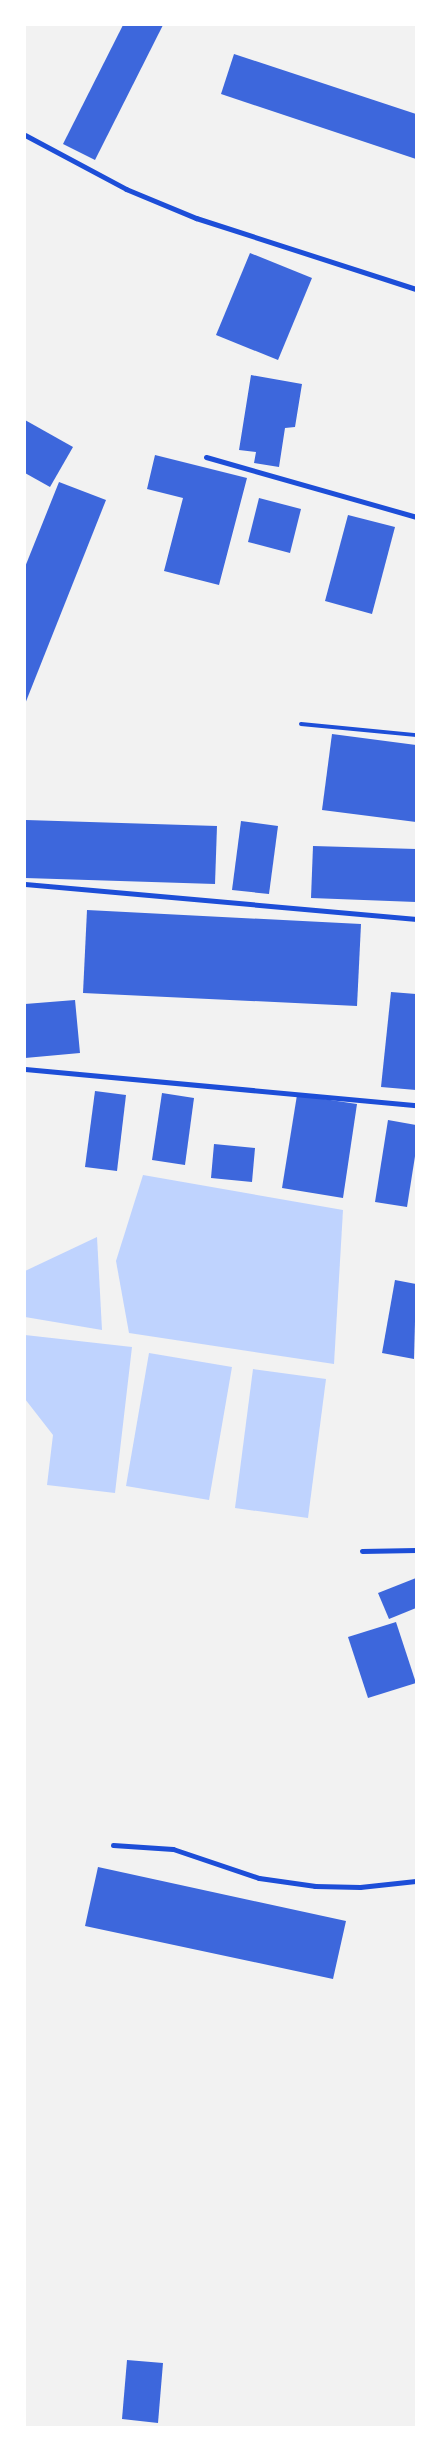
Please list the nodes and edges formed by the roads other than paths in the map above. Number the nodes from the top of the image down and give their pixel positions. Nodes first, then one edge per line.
1 (25, 135) edge
2 (416, 289) edge
3 (206, 457) dead end
4 (416, 517) edge
5 (301, 724) dead end
6 (416, 735) edge
7 (25, 884) edge
8 (416, 919) edge
9 (25, 1069) edge
10 (416, 1105) edge
11 (416, 1550) edge
12 (362, 1551) dead end
13 (113, 1845) dead end
14 (416, 1881) edge

1 - 2 street
3 - 4 street
5 - 6 lane
7 - 8 street
9 - 10 street
11 - 12 street
13 - 14 street

